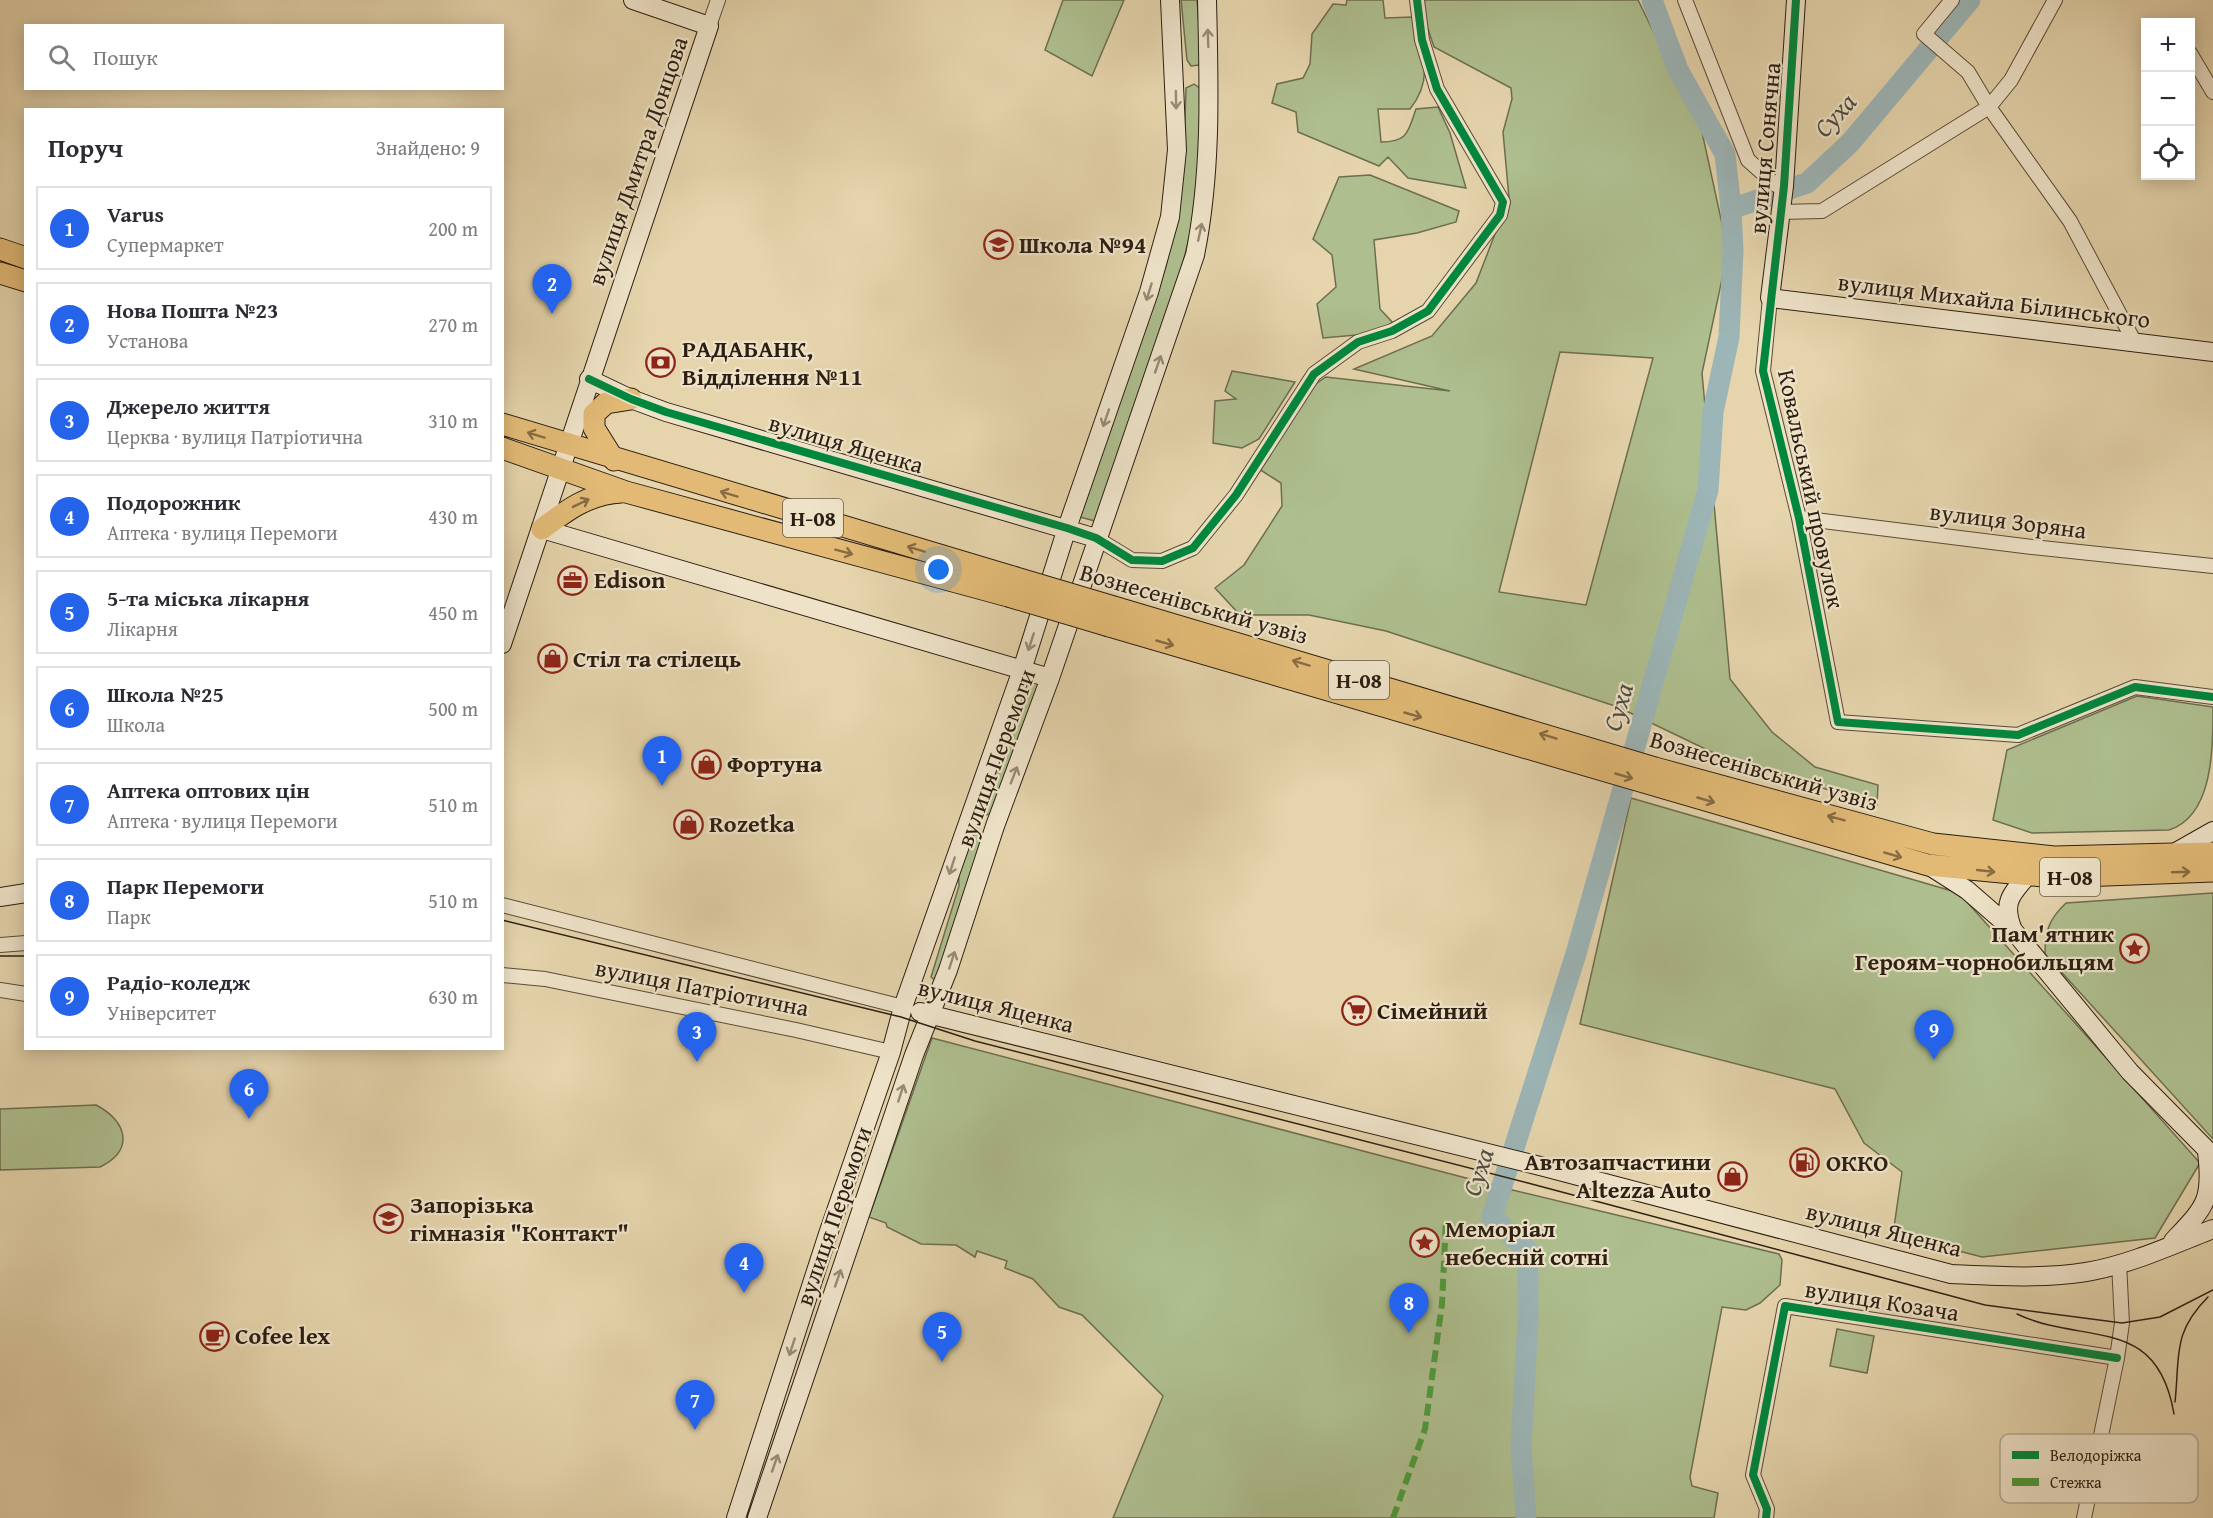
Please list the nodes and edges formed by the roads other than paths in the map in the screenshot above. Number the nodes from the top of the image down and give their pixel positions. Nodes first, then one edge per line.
1 (633, 0) edge
2 (718, 0) edge
3 (1170, 0) edge
4 (1207, 0) edge
5 (1417, 0) edge
6 (1685, 0) edge
7 (1796, 0) edge
8 (2055, 0) edge
9 (1948, 4) edge
10 (709, 26) junction
11 (2195, 61) edge
12 (1176, 74) junction
13 (1209, 75) junction
14 (2213, 92) edge
15 (1989, 107) junction
16 (1782, 201) junction
17 (0, 249) edge
18 (24, 257) edge
19 (0, 273) edge
20 (24, 281) edge
21 (1770, 298) junction
22 (2135, 343) junction
23 (2213, 352) edge
24 (589, 379) junction
25 (631, 399) junction
26 (594, 414) junction
27 (504, 425) edge
28 (569, 445) junction
29 (504, 449) edge
30 (614, 459) junction
31 (562, 469) junction
32 (626, 492) junction
33 (1799, 518) junction
34 (1067, 528) junction
35 (542, 529) junction
36 (1096, 538) junction
37 (2213, 566) edge
38 (1010, 587) junction
39 (504, 638) edge
40 (1022, 670) junction
41 (1050, 678) junction
42 (2213, 697) edge
43 (968, 819) junction
44 (994, 826) junction
45 (2213, 831) edge
46 (2213, 853) edge
47 (1930, 855) junction
48 (2169, 855) junction
49 (2213, 871) edge
50 (2028, 875) junction
51 (24, 893) edge
52 (0, 897) edge
53 (504, 906) edge
54 (2013, 930) junction
55 (24, 943) edge
56 (0, 945) edge
57 (504, 975) edge
58 (0, 990) edge
59 (24, 994) edge
60 (903, 1008) junction
61 (931, 1015) junction
62 (891, 1052) junction
63 (2210, 1154) edge
64 (831, 1225) junction
65 (2213, 1229) edge
66 (854, 1233) junction
67 (2168, 1247) junction
68 (2119, 1263) junction
69 (2118, 1358) junction
70 (2102, 1434) edge
71 (2087, 1503) edge
72 (736, 1518) edge
73 (757, 1518) edge
74 (1766, 1518) edge
75 (2084, 1518) edge

1 - 10 main road
2 - 10 street, вулиця Дмитра Донцова
3 - 12 main road, вулиця Перемоги
13 -> 4 main road, вулиця Перемоги
5 - 36 street
6 - 16 street
7 - 16 main road, вулиця Сонячна
8 - 15 street
9 - 15 street
10 - 24 main road, вулиця Дмитра Донцова
11 - 14 street
12 - 13 main road
12 -> 34 main road, вулиця Перемоги
36 -> 13 main road, вулиця Перемоги
15 - 16 street
15 - 22 street
16 - 21 main road, вулиця Сонячна
17 - 18 main road
19 - 20 main road
21 - 22 main road, вулиця Михайла Білинського
21 - 33 street, Ковальський провулок
22 - 23 main road, вулиця Михайла Білинського
24 - 25 main road, вулиця Яценка
24 - 26 main road
24 - 28 main road, вулиця Дмитра Донцова
25 - 26 main road
25 - 34 main road, вулиця Яценка
26 - 30 main road
28 -> 27 main road, Н-08
28 - 30 main road, Н-08
28 - 31 main road, вулиця Дмитра Донцова
29 - 31 main road, Н-08
38 -> 30 main road, Вознесенівський узвіз / Н-08
31 - 32 main road, Н-08
31 - 35 main road, вулиця Дмитра Донцова
35 -> 32 main road
32 -> 38 main road, Вознесенівський узвіз / Н-08
33 - 37 street, вулиця Зоряна
33 - 42 street, Ковальський провулок
34 - 36 main road, вулиця Яценка
34 -> 40 main road, вулиця Перемоги
35 - 39 main road, вулиця Дмитра Донцова
35 - 40 main road
36 - 41 main road, вулиця Перемоги
38 - 47 main road, Вознесенівський узвіз / Н-08, bridge
40 - 41 main road
40 - 43 main road, вулиця Перемоги
44 -> 41 main road, вулиця Перемоги
43 - 44 main road
43 -> 60 main road, вулиця Перемоги
61 -> 44 main road, вулиця Перемоги
45 - 48 main road
46 - 48 main road, Н-08
47 - 48 main road, Н-08
47 -> 50 main road, Н-08
47 - 54 main road
50 -> 49 main road, Н-08
50 - 54 main road
51 - 52 main road
53 - 60 street, вулиця Яценка
54 - 63 main road
55 - 56 street
57 - 62 street, вулиця Патріотична
58 - 59 street
60 - 61 main road, вулиця Яценка
60 - 62 main road, вулиця Перемоги
66 -> 61 main road, вулиця Перемоги
61 - 68 main road, вулиця Яценка
62 - 64 main road, вулиця Перемоги
63 - 67 main road
64 - 66 main road
64 -> 72 main road, вулиця Перемоги
65 - 67 main road, вулиця Яценка
73 -> 66 main road, вулиця Перемоги
67 - 68 main road, вулиця Яценка
68 - 69 street
69 - 70 street
69 - 74 street, вулиця Козача
71 - 75 street

